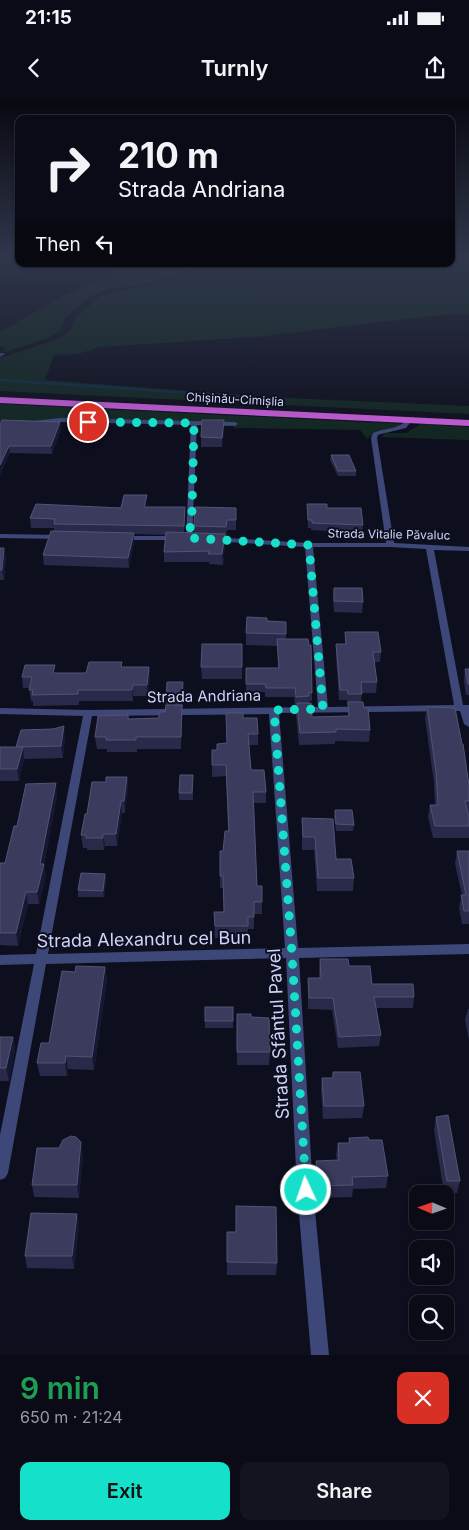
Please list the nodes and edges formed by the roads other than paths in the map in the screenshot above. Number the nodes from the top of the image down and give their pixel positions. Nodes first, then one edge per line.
1 (0, 394) edge
2 (0, 400) edge
3 (469, 417) edge
4 (410, 420) junction
5 (25, 423) edge
6 (194, 423) junction
7 (469, 423) edge
8 (235, 424) dead end
9 (0, 536) edge
10 (70, 537) edge
11 (109, 538) edge
12 (189, 538) junction
13 (309, 545) junction
14 (390, 545) junction
15 (430, 547) junction
16 (469, 549) edge
17 (464, 708) edge
18 (323, 709) junction
19 (274, 710) junction
20 (0, 711) edge
21 (88, 713) junction
22 (469, 724) edge
23 (469, 949) edge
24 (292, 954) junction
25 (42, 958) junction
26 (0, 960) edge
27 (0, 1173) edge
28 (320, 1355) edge

1 - 3 highway, Chișinău-Cimișlia
2 - 4 highway, Chișinău-Cimișlia
4 - 7 highway, Chișinău-Cimișlia
4 - 14 street
5 - 6 street
6 - 8 street
6 - 12 lane
9 - 10 street
11 - 12 street, Strada Vitalie Păvaluc
12 - 13 street, Strada Vitalie Păvaluc
13 - 14 street, Strada Vitalie Păvaluc
13 - 18 street, Strada Vitalie Păvaluc
14 - 15 street, Strada Vitalie Păvaluc
15 - 16 street, Strada Vitalie Păvaluc
15 - 17 street
17 - 18 street, Strada Andriana
17 - 22 street
18 - 19 street, Strada Andriana
19 - 21 street, Strada Andriana
19 - 24 street, Strada Sfântul Pavel
20 - 21 street, Strada Andriana
21 - 25 street
23 - 24 street, Strada Alexandru cel Bun
24 - 25 street, Strada Alexandru cel Bun
24 - 28 street, Strada Sfântul Pavel
25 - 26 street, Strada Alexandru cel Bun
25 - 27 street

